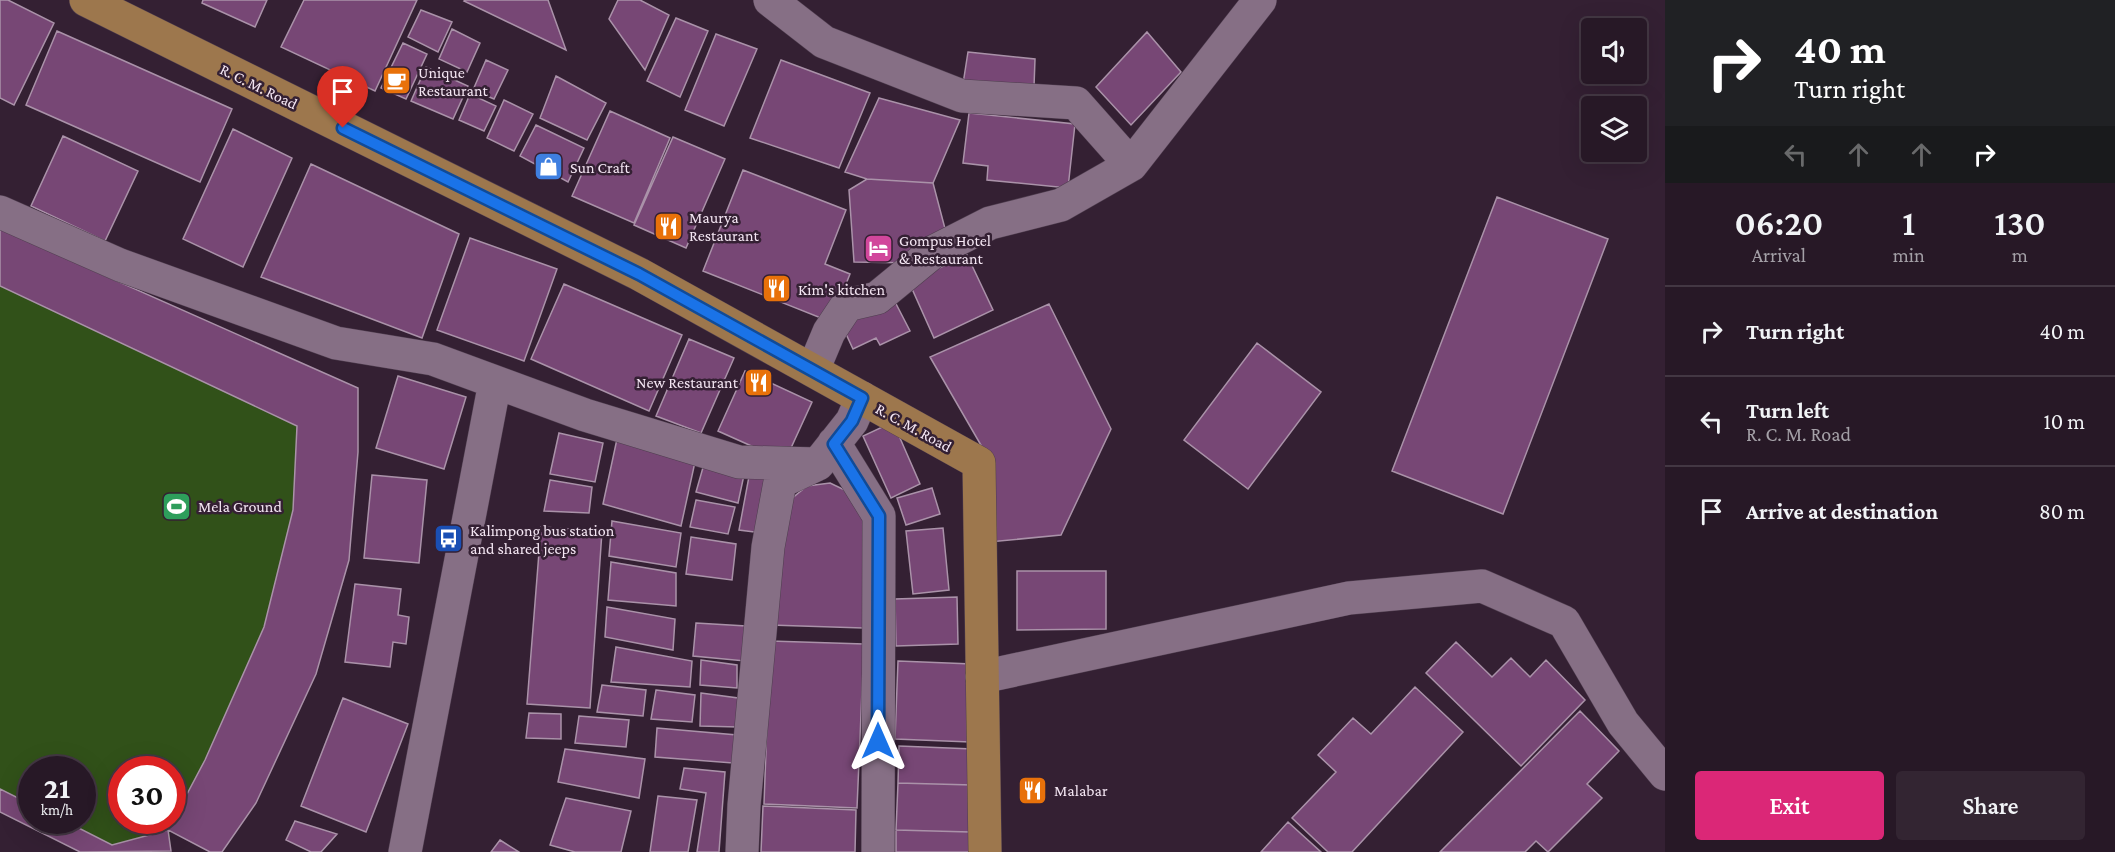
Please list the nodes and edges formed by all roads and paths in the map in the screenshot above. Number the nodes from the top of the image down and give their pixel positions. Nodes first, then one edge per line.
1 (86, 0) edge
2 (770, 0) edge
3 (1260, 0) edge
4 (1131, 165) junction
5 (0, 212) edge
6 (813, 370) junction
7 (495, 382) junction
8 (862, 398) junction
9 (826, 454) junction
10 (982, 677) junction
11 (1665, 774) edge
12 (405, 852) edge
13 (742, 852) edge
14 (878, 852) edge
15 (985, 852) edge

1 - 6 main road, R. C. M. Road
2 - 4 street
3 - 4 street
4 - 6 street
5 - 7 street
6 - 8 main road, R. C. M. Road
7 - 9 street
7 - 12 street
8 - 9 street
8 - 10 main road, R. C. M. Road
9 - 13 street
9 - 14 street
10 - 11 street
10 - 15 main road, R. C. M. Road

